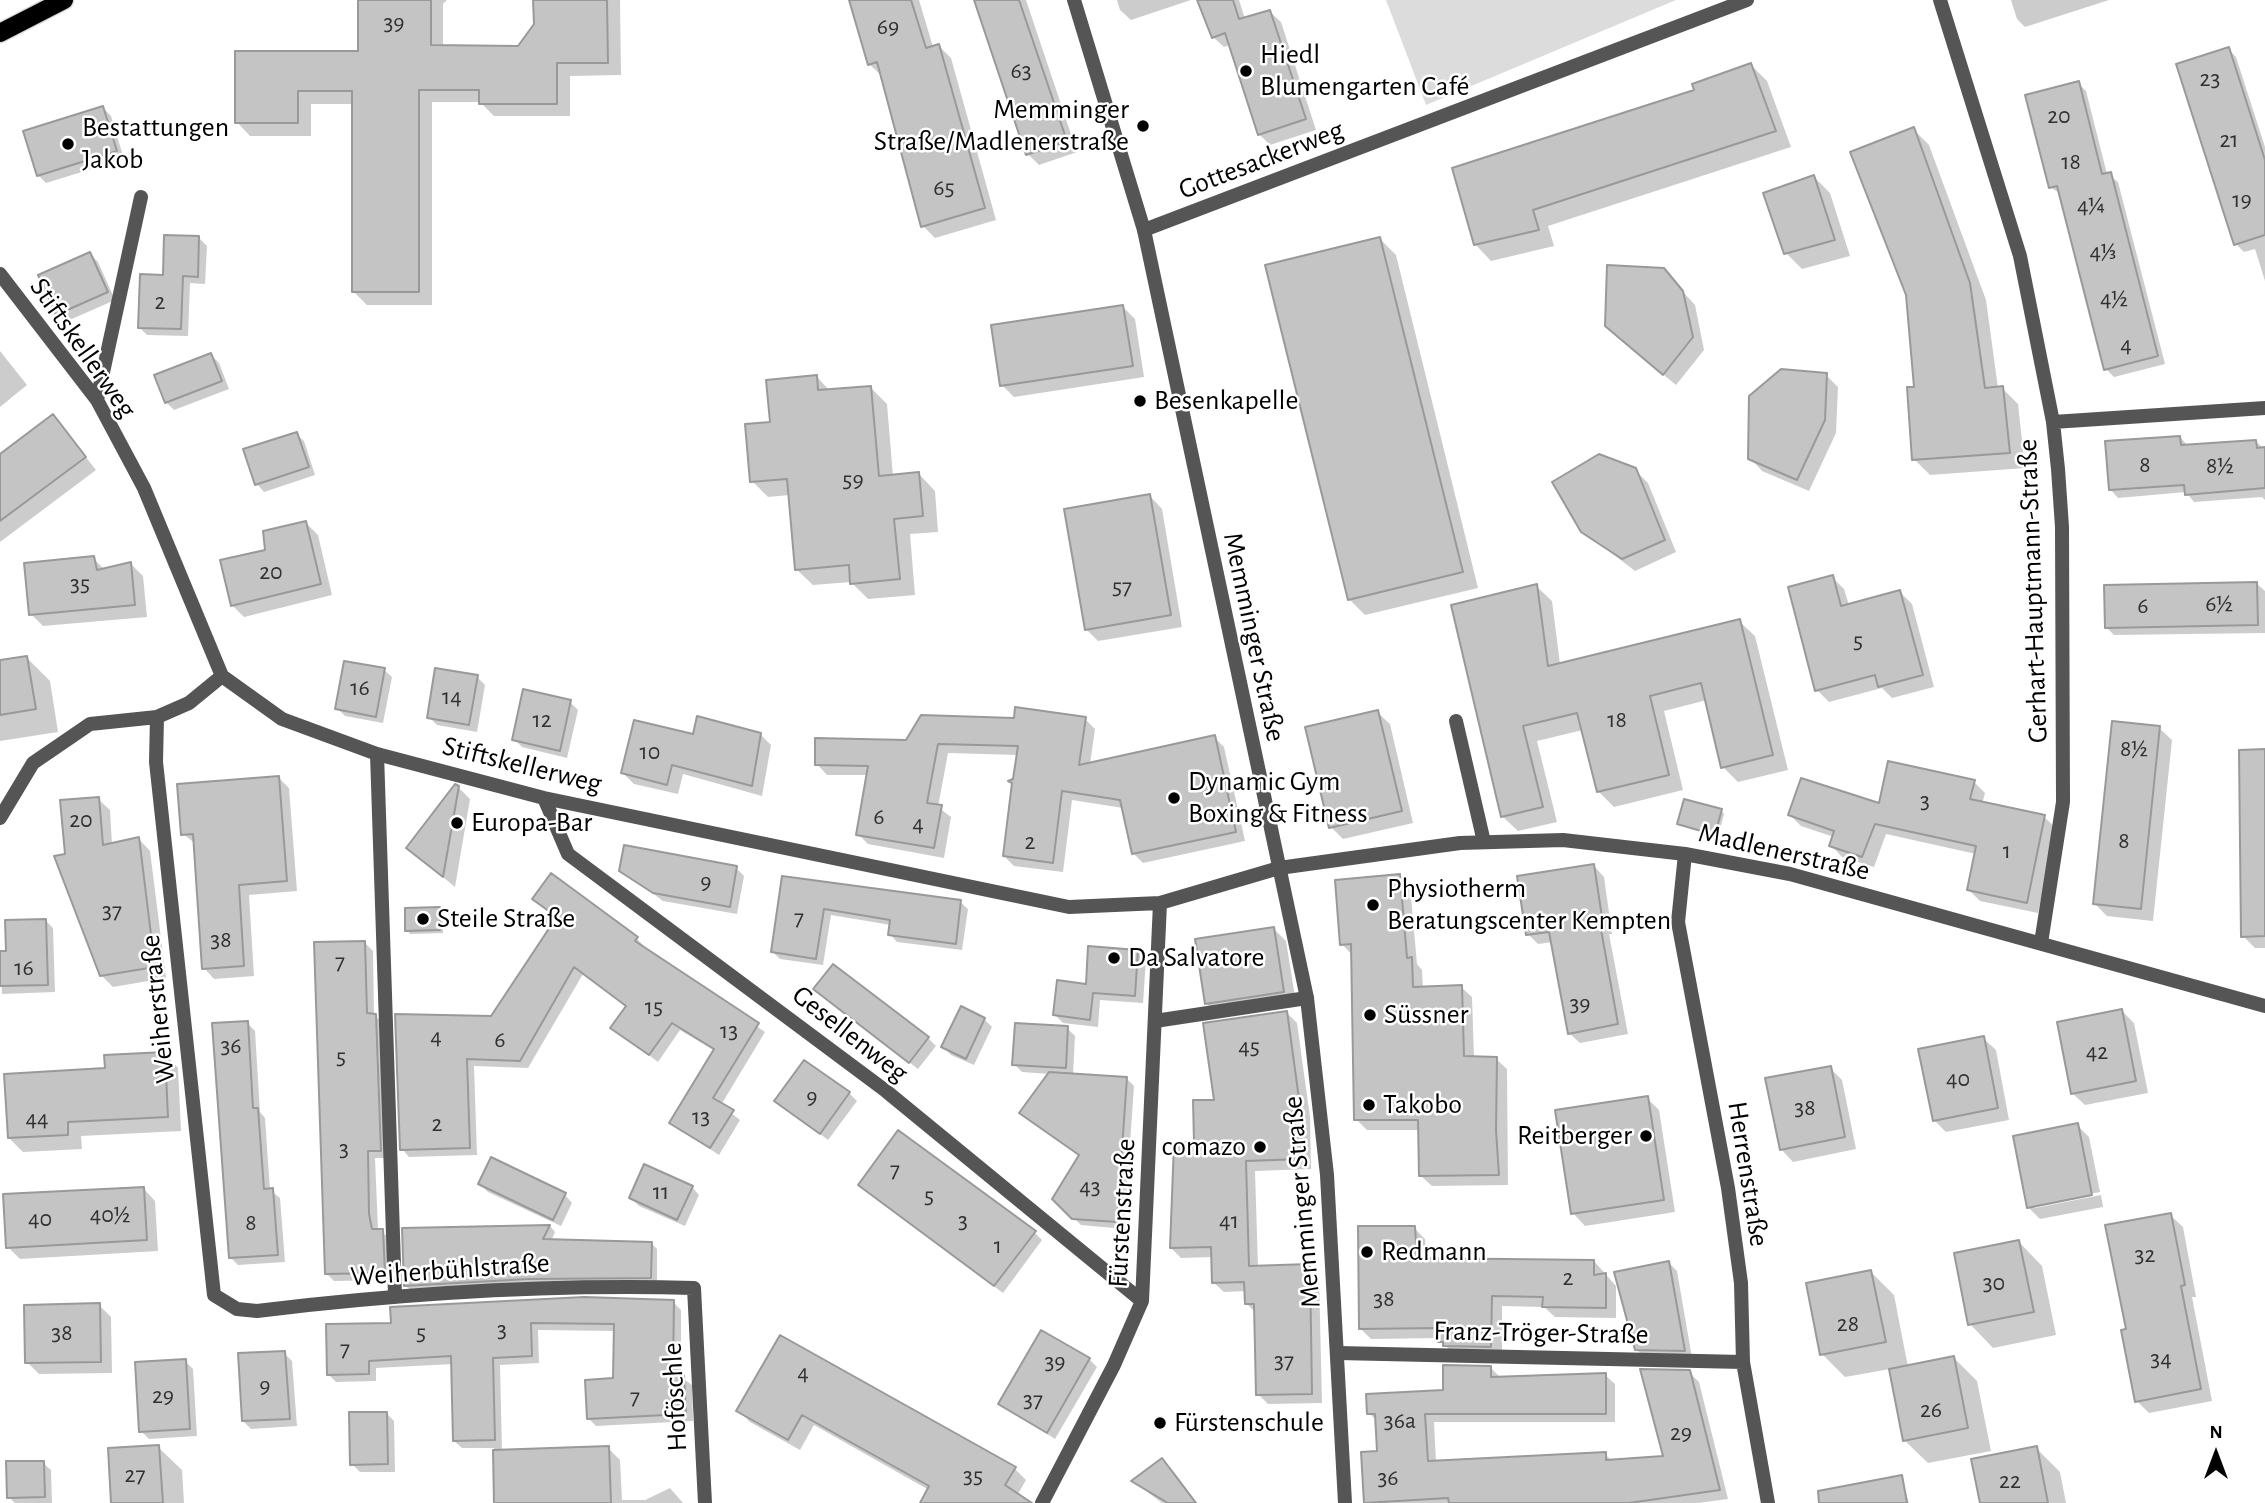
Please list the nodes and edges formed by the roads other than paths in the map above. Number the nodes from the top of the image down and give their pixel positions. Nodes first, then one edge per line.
1 (64, 0) edge
2 (1074, 0) edge
3 (1747, 0) edge
4 (1940, 0) edge
5 (0, 33) edge
6 (141, 197) dead end
7 (1144, 230) junction
8 (0, 274) edge
9 (97, 400) junction
10 (2265, 408) edge
11 (2053, 422) junction
12 (222, 676) junction
13 (157, 717) junction
14 (1456, 721) dead end
15 (377, 754) junction
16 (544, 798) junction
17 (0, 818) edge
18 (1484, 842) junction
19 (1685, 854) junction
20 (1279, 868) junction
21 (1160, 903) junction
22 (2041, 943) junction
23 (1307, 998) junction
24 (2265, 1006) edge
25 (1155, 1021) junction
26 (694, 1288) joint
27 (395, 1294) junction
28 (214, 1295) joint
29 (1142, 1301) junction
30 (1338, 1353) junction
31 (1743, 1362) junction
32 (705, 1503) edge
33 (1042, 1503) edge
34 (1345, 1503) edge
35 (1768, 1503) edge

1 - 5 main road
2 - 7 street, Memminger Straße
3 - 7 street, Gottesackerweg
4 - 11 street, Gerhart-Hauptmann-Straße
6 - 9 street
7 - 20 street, Memminger Straße
8 - 9 street, Stiftskellerweg
9 - 12 street, Stiftskellerweg
10 - 11 street
11 - 22 street, Gerhart-Hauptmann-Straße
12 - 13 street
12 - 15 street, Stiftskellerweg
13 - 17 street
13 - 28 street, Weiherstraße
14 - 18 street
15 - 16 street, Stiftskellerweg
15 - 27 street
16 - 21 street, Stiftskellerweg
16 - 29 street, Gesellenweg
18 - 19 street, Madlenerstraße
18 - 20 street, Madlenerstraße
19 - 22 street, Madlenerstraße
19 - 31 street, Herrenstraße
20 - 21 street, Stiftskellerweg
20 - 23 street, Memminger Straße
21 - 25 street, Fürstenstraße
22 - 24 street, Madlenerstraße
23 - 25 street
23 - 30 street, Memminger Straße
25 - 29 street, Fürstenstraße
26 - 27 street, Weiherbühlstraße
26 - 32 street, Hoföschle
27 - 28 street, Weiherbühlstraße
29 - 33 street, Fürstenstraße
30 - 31 street, Franz-Tröger-Straße
30 - 34 street, Memminger Straße
31 - 35 street, Herrenstraße

